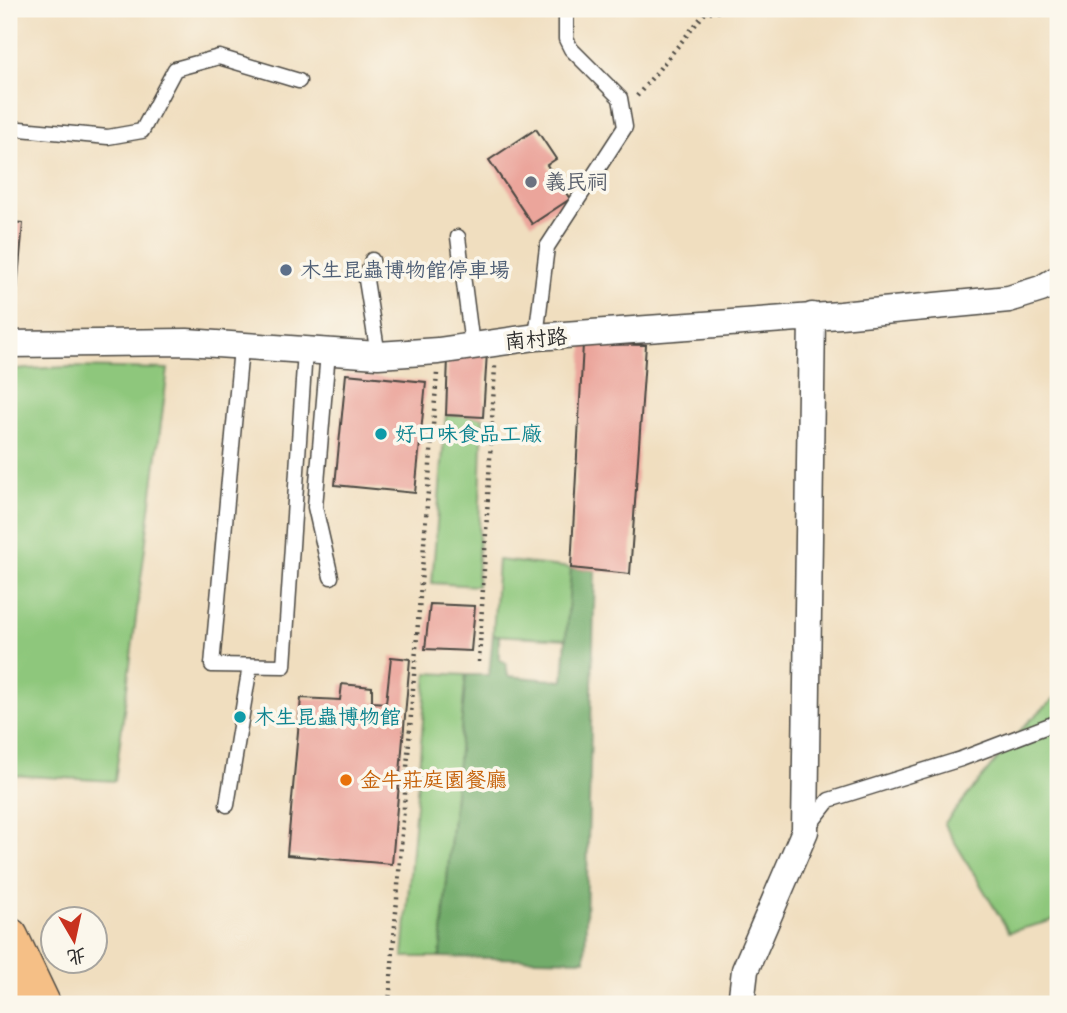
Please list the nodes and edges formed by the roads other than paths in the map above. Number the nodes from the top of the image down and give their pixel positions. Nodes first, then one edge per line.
1 (566, 9) edge
2 (299, 81) dead end
3 (9, 128) edge
4 (458, 237) dead end
5 (372, 260) dead end
6 (1058, 279) edge
7 (812, 316) junction
8 (536, 337) junction
9 (254, 343) junction
10 (9, 344) edge
11 (484, 344) junction
12 (316, 352) junction
13 (378, 355) junction
14 (331, 577) dead end
15 (250, 666) junction
16 (1058, 722) edge
17 (227, 805) dead end
18 (805, 831) junction
19 (9, 937) edge
20 (41, 1004) edge
21 (741, 1004) edge

1 - 8 lane
2 - 3 lane
4 - 11 lane
5 - 13 lane
6 - 7 street, 南村路
7 - 8 street, 南村路
7 - 18 street
8 - 11 street, 南村路
9 - 10 street, 南村路
9 - 12 street, 南村路
9 - 15 lane
11 - 13 street, 南村路
12 - 13 street, 南村路
12 - 14 lane
12 - 15 lane
15 - 17 lane
16 - 18 lane
18 - 21 street
19 - 20 main road

